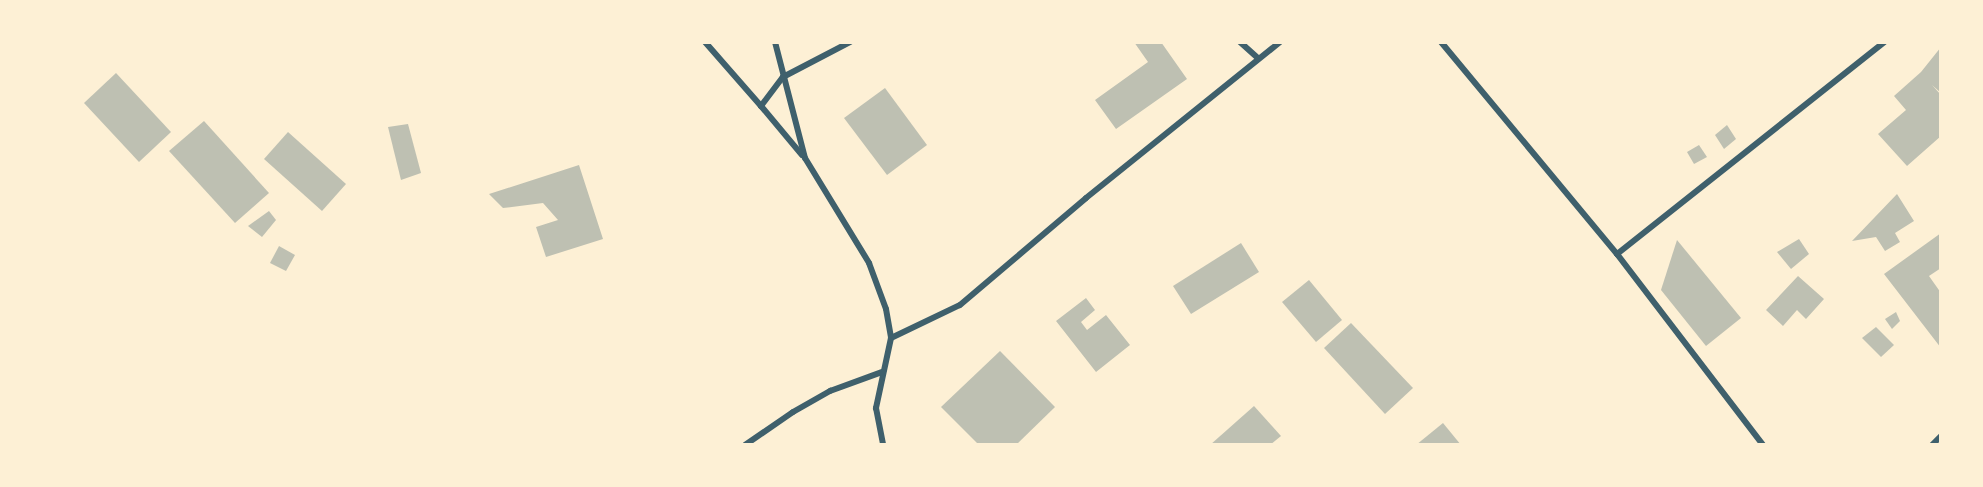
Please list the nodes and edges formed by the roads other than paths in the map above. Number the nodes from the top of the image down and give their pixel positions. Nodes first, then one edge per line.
1 (705, 42) edge
2 (775, 42) edge
3 (850, 42) edge
4 (1240, 42) edge
5 (1280, 42) edge
6 (1441, 42) edge
7 (1884, 42) edge
8 (1258, 58) junction
9 (783, 77) junction
10 (761, 106) junction
11 (805, 158) junction
12 (1617, 254) junction
13 (891, 338) junction
14 (882, 372) junction
15 (1941, 436) edge
16 (745, 445) edge
17 (883, 445) edge
18 (1763, 445) edge
19 (1932, 445) edge

1 - 10 street
2 - 9 street
3 - 9 street
4 - 8 street
5 - 8 street
6 - 12 street
7 - 12 street
8 - 13 street
9 - 10 street
9 - 11 street
10 - 11 street
11 - 13 street
12 - 18 street
13 - 14 street
14 - 16 street
14 - 17 street
15 - 19 street

